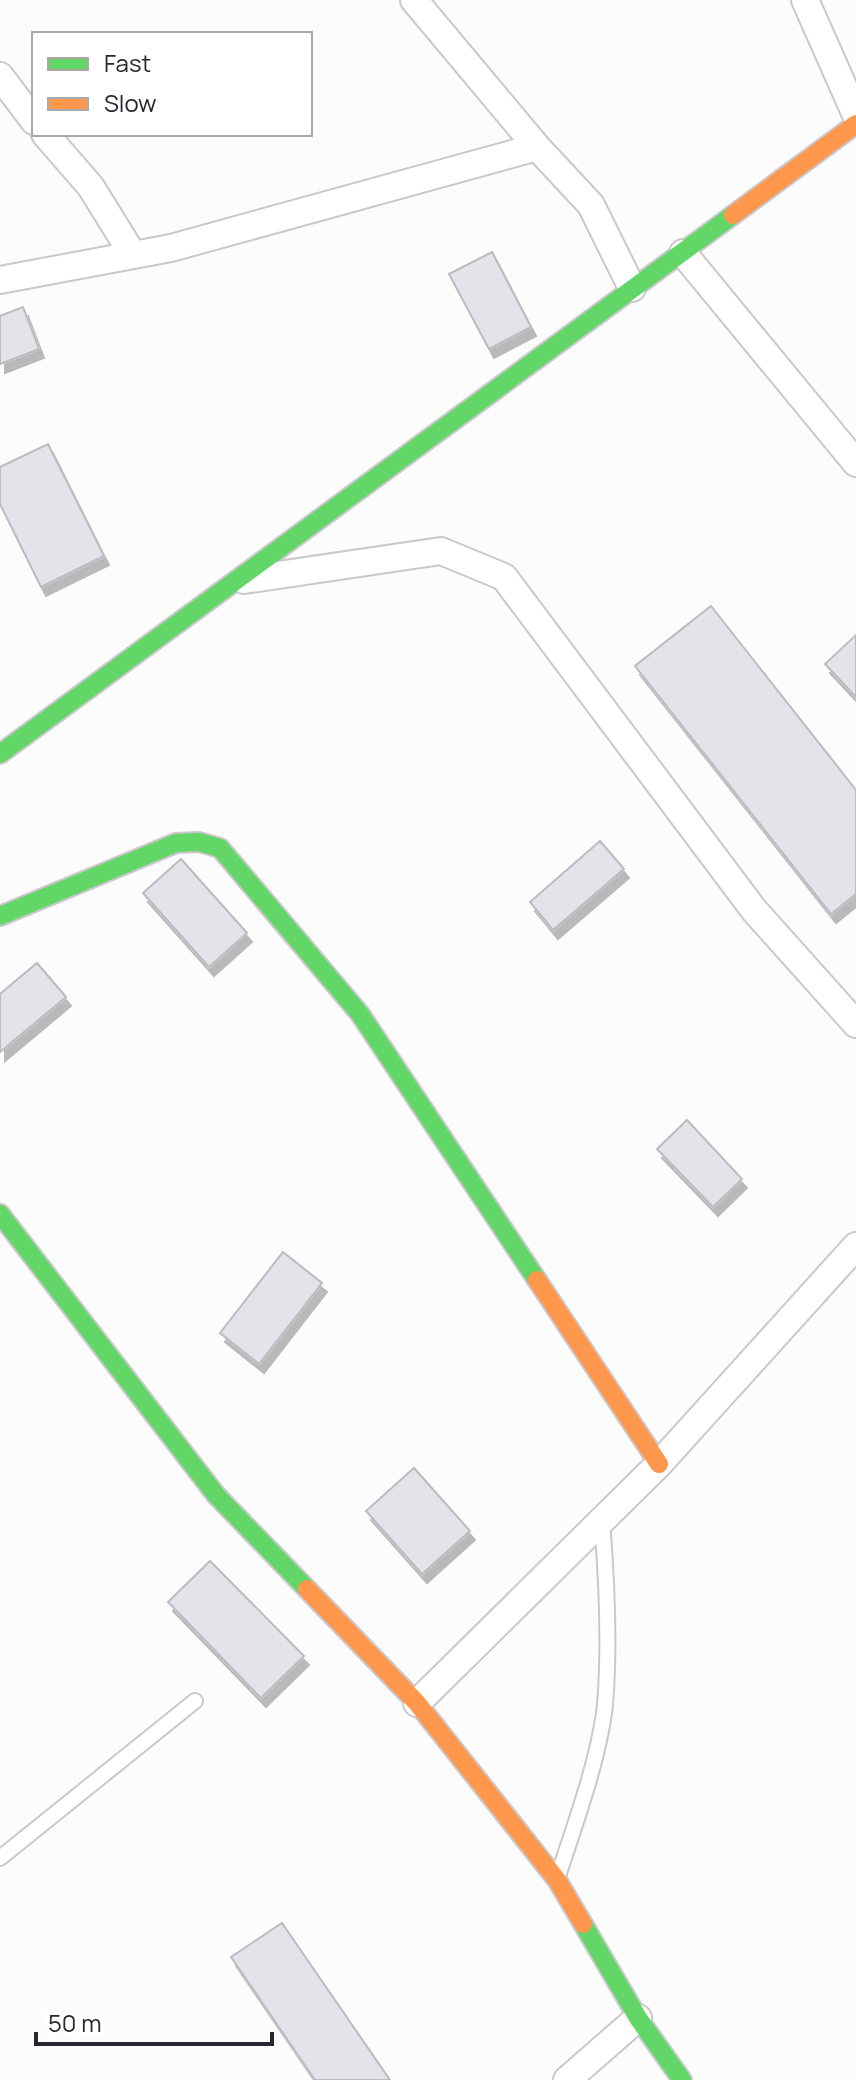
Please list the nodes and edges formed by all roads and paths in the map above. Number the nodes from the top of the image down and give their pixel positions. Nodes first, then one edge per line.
1 (414, 0) edge
2 (805, 0) edge
3 (0, 76) edge
4 (856, 115) edge
5 (32, 118) edge
6 (856, 124) edge
7 (47, 136) edge
8 (537, 147) junction
9 (683, 253) junction
10 (133, 255) junction
11 (0, 280) edge
12 (632, 288) junction
13 (856, 463) edge
14 (240, 580) junction
15 (0, 754) edge
16 (0, 916) edge
17 (856, 1024) edge
18 (0, 1214) edge
19 (856, 1246) edge
20 (659, 1464) junction
21 (602, 1521) junction
22 (195, 1701) dead end
23 (417, 1703) junction
24 (0, 1858) edge
25 (557, 1880) junction
26 (638, 2018) junction
27 (567, 2080) edge
28 (682, 2080) edge

1 - 8 street
2 - 4 street
3 - 5 street
6 - 9 street
7 - 10 street
8 - 10 street
8 - 12 street
9 - 12 street
9 - 13 street
10 - 11 street
12 - 14 street
14 - 15 street
14 - 17 street
16 - 20 street
18 - 23 street
19 - 20 street
20 - 21 street
21 - 23 street
21 - 25 lane
22 - 24 lane
23 - 25 street
25 - 26 street
26 - 27 street
26 - 28 street

